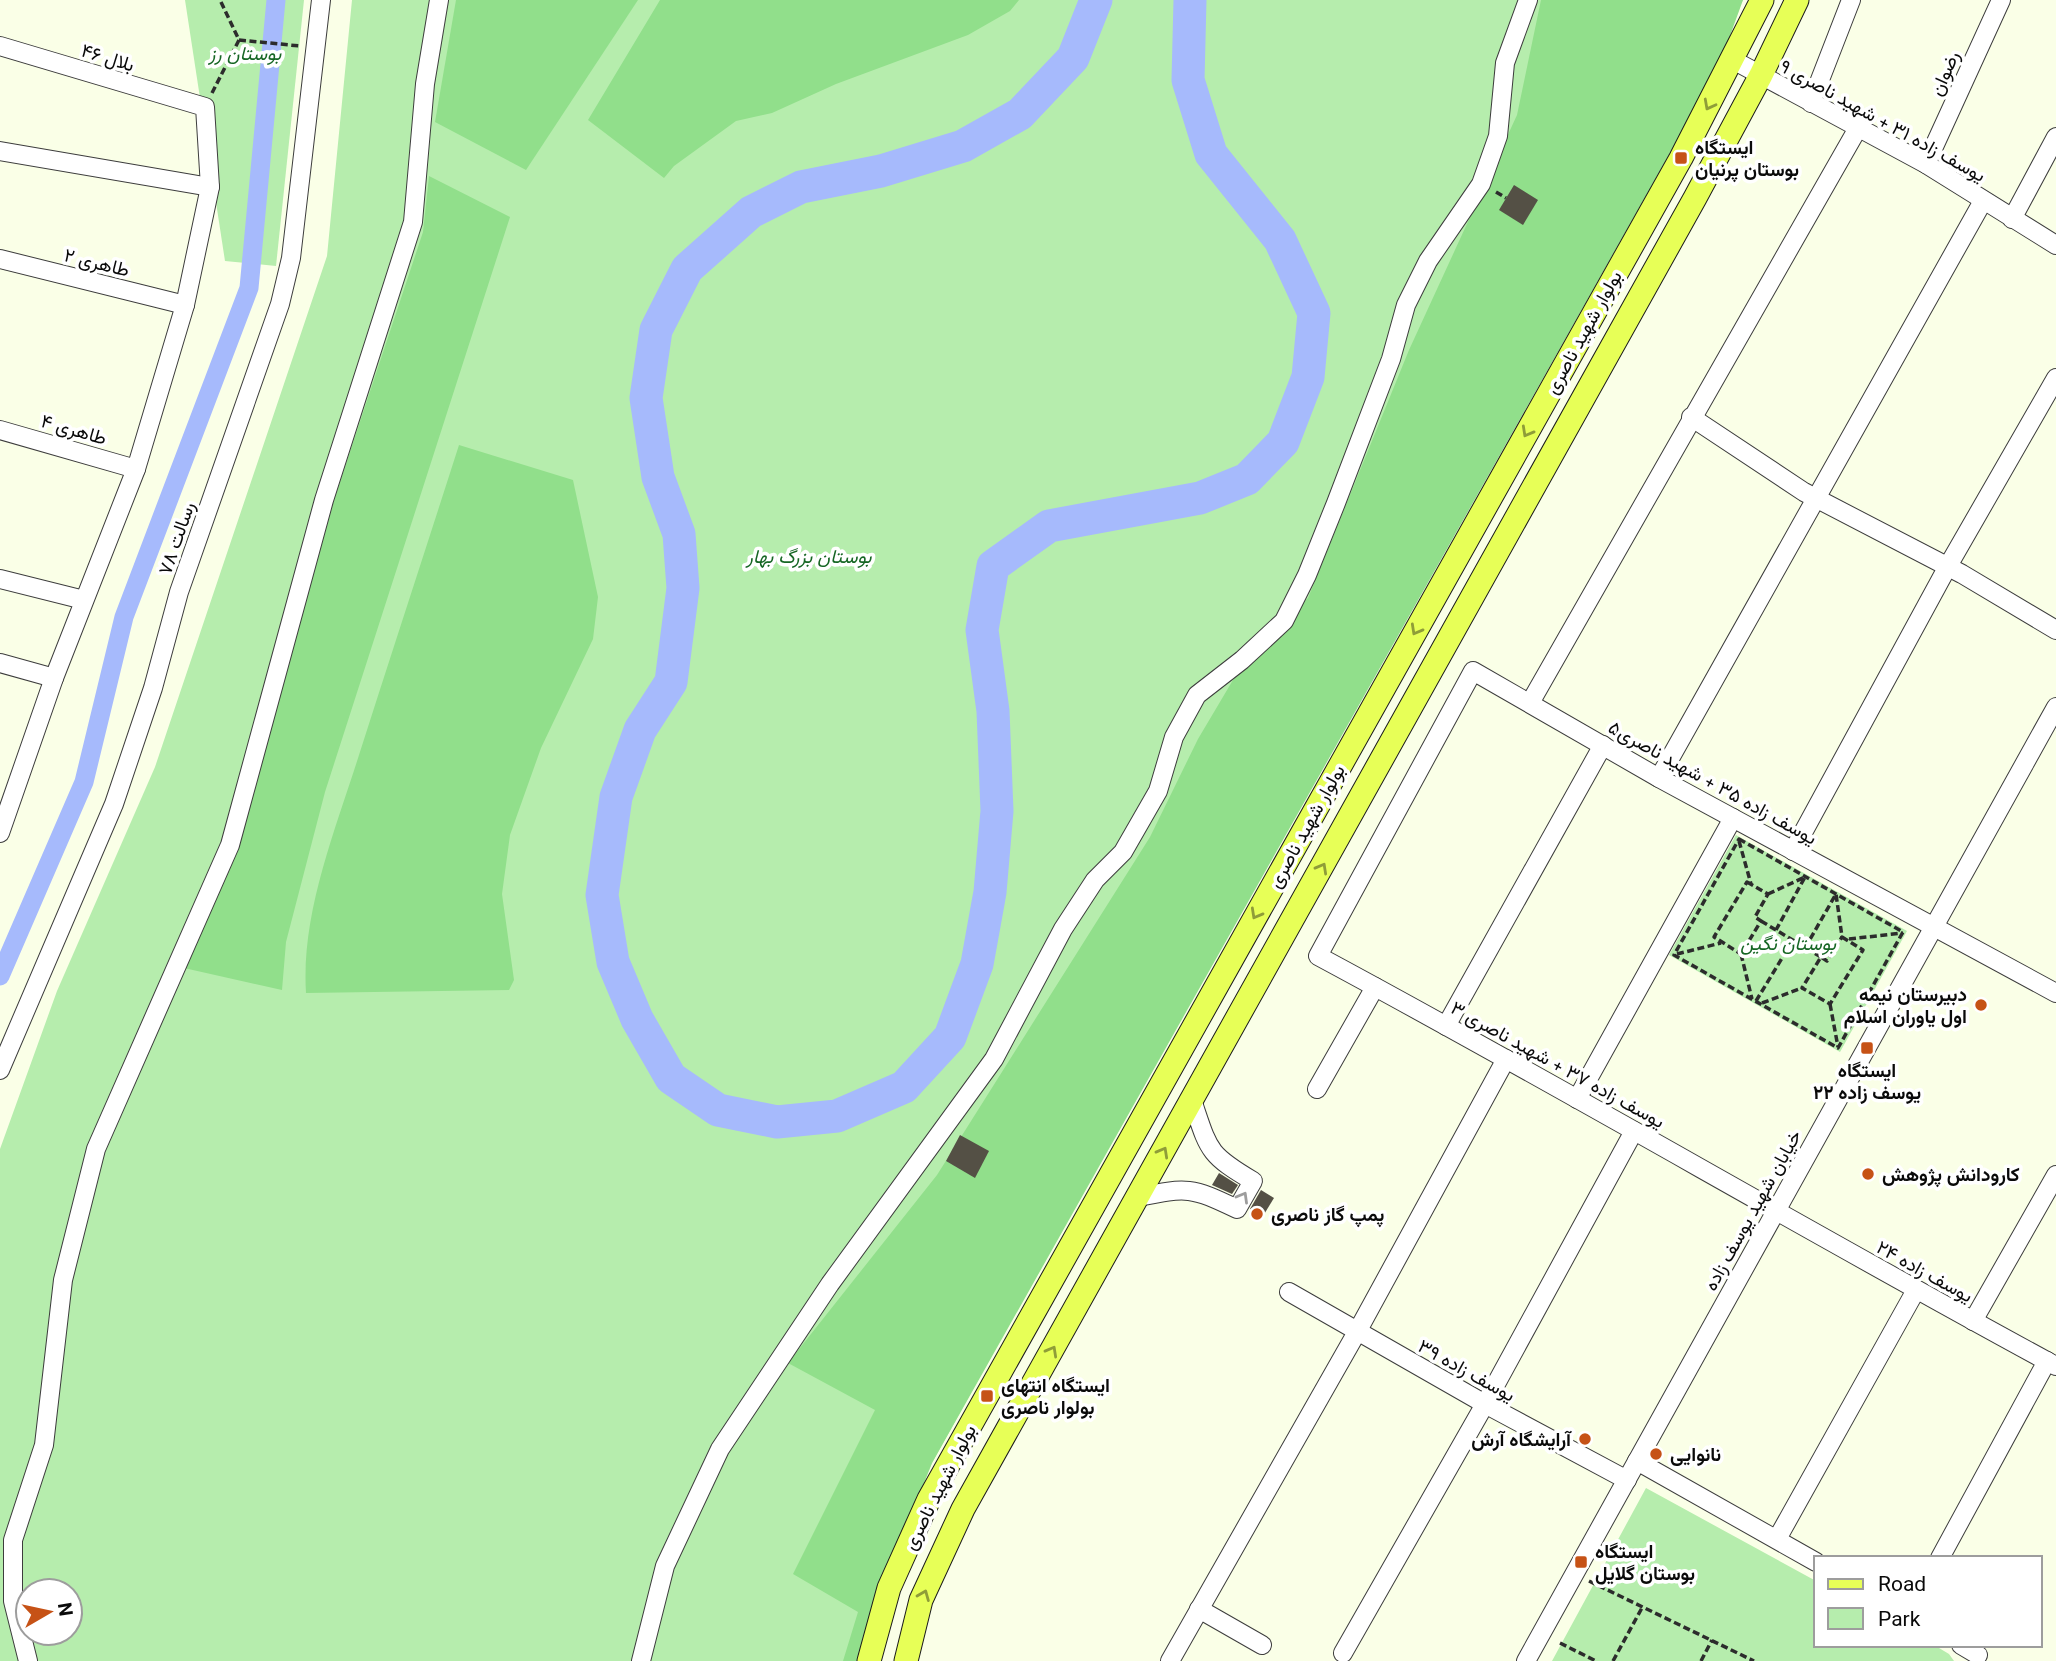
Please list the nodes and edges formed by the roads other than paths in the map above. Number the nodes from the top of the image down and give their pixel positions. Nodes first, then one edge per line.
1 (321, 0) edge
2 (439, 0) edge
3 (1528, 0) edge
4 (1762, 0) edge
5 (1797, 0) edge
6 (1851, 0) edge
7 (2001, 0) edge
8 (0, 46) edge
9 (1733, 60) junction
10 (1761, 75) junction
11 (1811, 103) junction
12 (1858, 128) junction
13 (2056, 137) edge
14 (0, 151) edge
15 (1926, 164) junction
16 (210, 187) junction
17 (1983, 201) junction
18 (2012, 219) junction
19 (2056, 245) edge
20 (0, 259) edge
21 (185, 305) junction
22 (2056, 378) edge
23 (1691, 416) junction
24 (0, 430) edge
25 (136, 469) junction
26 (1817, 499) junction
27 (1955, 570) junction
28 (0, 579) edge
29 (84, 600) junction
30 (2056, 630) edge
31 (0, 663) edge
32 (54, 678) junction
33 (1530, 703) junction
34 (2056, 707) edge
35 (1603, 745) junction
36 (1660, 778) junction
37 (1733, 818) junction
38 (0, 833) edge
39 (1793, 851) junction
40 (1272, 886) junction
41 (1303, 903) junction
42 (1935, 925) junction
43 (1318, 956) joint
44 (1375, 987) junction
45 (2056, 993) edge
46 (1446, 1026) junction
47 (1506, 1059) junction
48 (0, 1070) edge
49 (1317, 1089) dead end
50 (1577, 1099) junction
51 (1192, 1100) junction
52 (1634, 1131) junction
53 (2056, 1175) edge
54 (1138, 1197) junction
55 (1775, 1213) junction
56 (1916, 1290) junction
57 (1289, 1292) dead end
58 (1973, 1321) junction
59 (1357, 1332) junction
60 (2052, 1363) edge
61 (1485, 1405) junction
62 (1637, 1461) junction
63 (1627, 1480) junction
64 (1777, 1539) junction
65 (1941, 1556) edge
66 (1814, 1561) edge
67 (1199, 1609) junction
68 (1262, 1645) dead end
69 (1964, 1647) edge
70 (1342, 1653) dead end
71 (1978, 1655) dead end
72 (28, 1661) edge
73 (641, 1661) edge
74 (869, 1661) edge
75 (906, 1661) edge
76 (1170, 1661) edge
77 (1527, 1661) edge

1 - 48 street, رسالت ۷۸
2 - 72 street
3 - 73 street
4 - 9 main road, بولوار شهید ناصری
5 - 10 main road, بولوار شهید ناصری
6 - 11 street
7 - 15 street, رضوان
8 - 16 street, بلال ۴۶
9 - 10 street, یوسف زاده ۳۱ + شهید ناصری ۹
9 -> 40 main road, بولوار شهید ناصری
10 - 11 street, یوسف زاده ۳۱ + شهید ناصری ۹
41 -> 10 main road, بولوار شهید ناصری
11 - 12 street, یوسف زاده ۳۱ + شهید ناصری ۹
12 - 15 street, یوسف زاده ۳۱ + شهید ناصری ۹
12 - 23 street
13 - 18 street
14 - 16 street
15 - 17 street, یوسف زاده ۳۱ + شهید ناصری ۹
16 - 21 street
17 - 18 street, یوسف زاده ۳۱ + شهید ناصری ۹
17 - 26 street
18 - 19 street, یوسف زاده ۳۱ + شهید ناصری ۹
20 - 21 street, طاهری ۲
21 - 25 street
22 - 27 street
23 - 26 street
23 - 33 street
24 - 25 street, طاهری ۴
25 - 29 street
26 - 27 street
26 - 36 street
27 - 30 street
27 - 39 street
28 - 29 street
29 - 32 street
31 - 32 street
32 - 38 street
33 - 35 street, یوسف زاده ۳۵ + شهید ناصری۵
33 - 43 street, یوسف زاده ۳۵ + شهید ناصری۵
34 - 42 street, خیابان شهید یوسف زاده
35 - 36 street, یوسف زاده ۳۵ + شهید ناصری۵
35 - 46 street
36 - 37 street, یوسف زاده ۳۵ + شهید ناصری۵
37 - 39 street, یوسف زاده ۳۵ + شهید ناصری۵
37 - 50 street
39 - 42 street, یوسف زاده ۳۵ + شهید ناصری۵
40 - 41 main road
40 -> 74 main road, بولوار شهید ناصری
41 - 51 main road, بولوار شهید ناصری
42 - 45 street, یوسف زاده ۳۵ + شهید ناصری۵
42 - 55 street, خیابان شهید یوسف زاده
43 - 44 street, یوسف زاده ۳۷ + شهید ناصری ۳
44 - 46 street, یوسف زاده ۳۷ + شهید ناصری ۳
44 - 49 street
46 - 47 street, یوسف زاده ۳۷ + شهید ناصری ۳
47 - 50 street, یوسف زاده ۳۷ + شهید ناصری ۳
47 - 59 street
50 - 52 street, یوسف زاده ۳۷ + شهید ناصری ۳
54 -> 51 main road, بولوار شهید ناصری
54 -> 51 street
52 - 55 street, یوسف زاده ۳۷ + شهید ناصری ۳
52 - 61 street
53 - 58 street
75 -> 54 main road, بولوار شهید ناصری
55 - 56 street, یوسف زاده ۲۴
55 - 62 street, خیابان شهید یوسف زاده
56 - 58 street, یوسف زاده ۲۴
56 - 64 street
57 - 59 street, یوسف زاده ۳۹
58 - 60 street, یوسف زاده ۲۴
59 - 61 street, یوسف زاده ۳۹
59 - 67 street
60 - 65 street
61 - 63 street, یوسف زاده ۳۹
61 - 70 street
62 - 63 street, خیابان شهید یوسف زاده
62 - 64 street
63 - 77 street, خیابان شهید یوسف زاده
64 - 66 street
67 - 68 street
67 - 76 street
69 - 71 street

